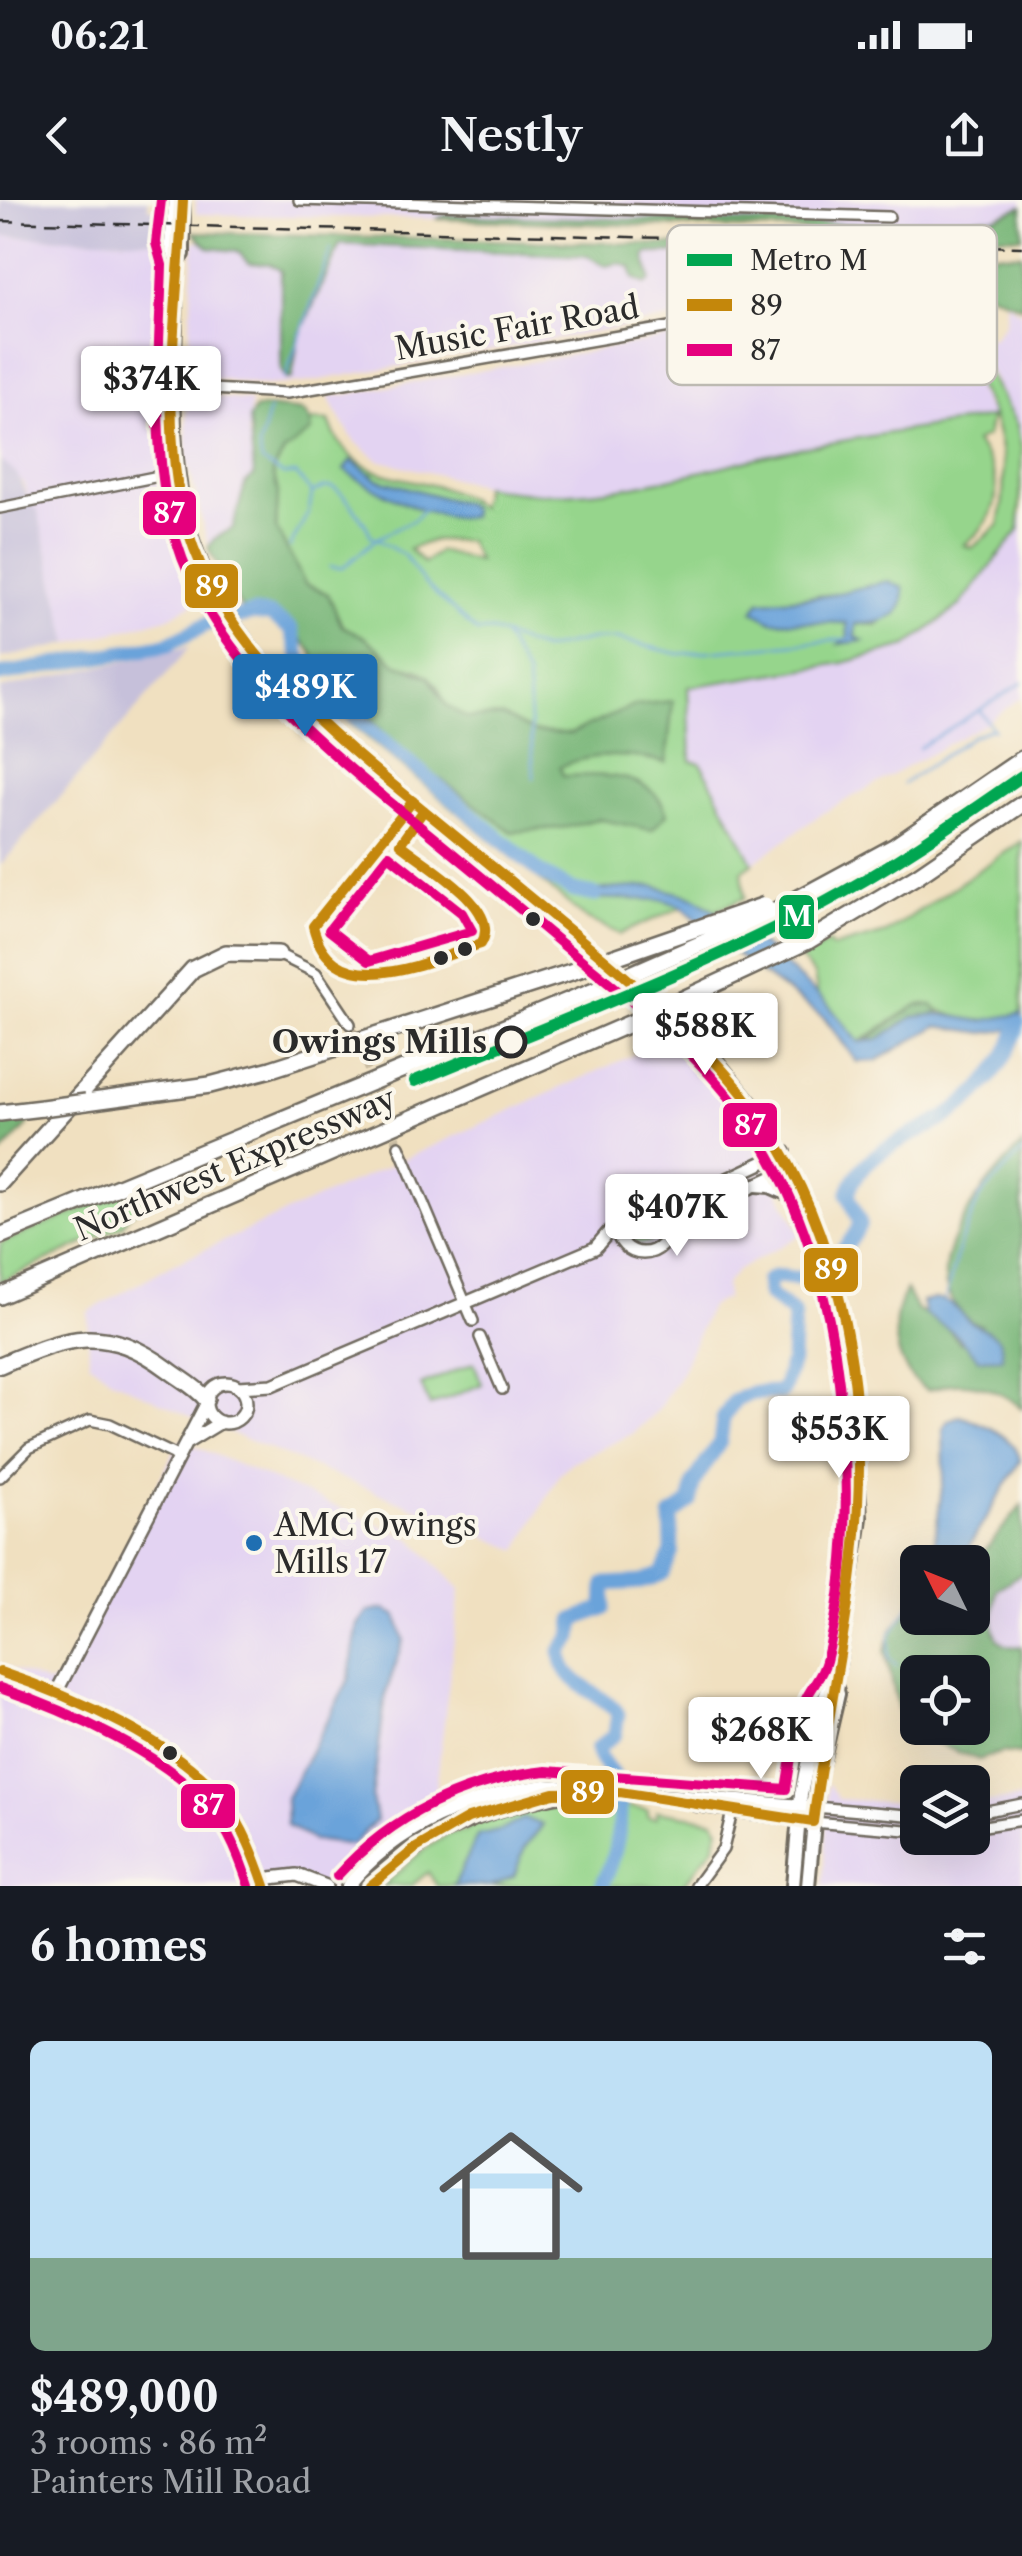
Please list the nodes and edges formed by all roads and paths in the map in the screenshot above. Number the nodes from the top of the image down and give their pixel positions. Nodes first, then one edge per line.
1 (180, 200) edge
2 (298, 200) edge
3 (889, 217) dead end
4 (667, 328) edge
5 (173, 387) junction
6 (174, 473) junction
7 (0, 508) edge
8 (1022, 758) edge
9 (1022, 804) edge
10 (769, 908) junction
11 (278, 954) joint
12 (350, 1024) tunnel mouth
13 (0, 1113) edge
14 (399, 1146) tunnel mouth
15 (784, 1152) junction
16 (792, 1168) junction
17 (0, 1183) edge
18 (756, 1186) junction
19 (807, 1202) junction
20 (654, 1204) junction
21 (618, 1221) junction
22 (669, 1232) junction
23 (0, 1236) edge
24 (595, 1248) junction
25 (630, 1250) junction
26 (0, 1296) edge
27 (466, 1304) junction
28 (473, 1321) dead end
29 (480, 1337) dead end
30 (0, 1366) edge
31 (272, 1384) junction
32 (238, 1387) junction
33 (502, 1389) dead end
34 (206, 1403) junction
35 (246, 1409) junction
36 (221, 1422) junction
37 (181, 1450) junction
38 (0, 1478) edge
39 (0, 1672) edge
40 (834, 1682) junction
41 (56, 1693) junction
42 (582, 1790) junction
43 (674, 1799) junction
44 (1022, 1804) edge
45 (815, 1807) junction
46 (990, 1810) edge
47 (732, 1812) junction
48 (798, 1812) junction
49 (900, 1814) edge
50 (1022, 1820) edge
51 (813, 1822) junction
52 (990, 1825) edge
53 (900, 1829) edge
54 (255, 1850) junction
55 (289, 1875) junction
56 (263, 1882) edge
57 (326, 1886) edge
58 (348, 1886) edge
59 (370, 1886) edge
60 (696, 1886) edge
61 (793, 1886) edge
62 (808, 1886) edge

1 - 5 main road
2 - 3 street
4 - 5 street, Music Fair Road
5 - 6 main road
6 - 7 street
6 - 15 main road
8 - 10 highway, Northwest Expressway
9 - 26 highway, Northwest Expressway, bridge
10 - 13 highway, bridge
10 - 23 highway, Northwest Expressway, bridge
11 - 12 street
11 - 17 highway
14 - 27 street
15 - 16 main road
15 - 20 street
16 - 18 street
16 - 19 main road
18 - 19 main road
18 - 22 street
19 - 40 main road
20 - 21 street
20 - 22 street
21 - 24 street
21 - 25 street
22 - 25 street
24 - 25 street
24 - 27 street
27 - 28 street
27 - 31 street
29 - 33 street
30 - 34 highway
31 - 32 street
31 - 35 street
32 - 34 street
32 - 35 street
34 - 36 street
34 - 37 street
35 - 36 street
36 - 37 street
37 - 38 street
37 - 41 street
39 - 41 street
40 - 45 main road
40 - 48 main road
41 - 54 street
42 - 43 main road
42 - 58 main road
42 - 59 main road
43 - 47 main road
43 - 48 main road
44 - 46 street
45 - 48 main road
45 - 49 street
45 - 51 main road
47 - 48 main road
47 - 60 street
48 - 51 main road
48 - 61 main road
50 - 52 street
51 - 53 street
51 - 62 main road
54 - 55 street
54 - 56 street
55 - 56 street
55 - 57 street

